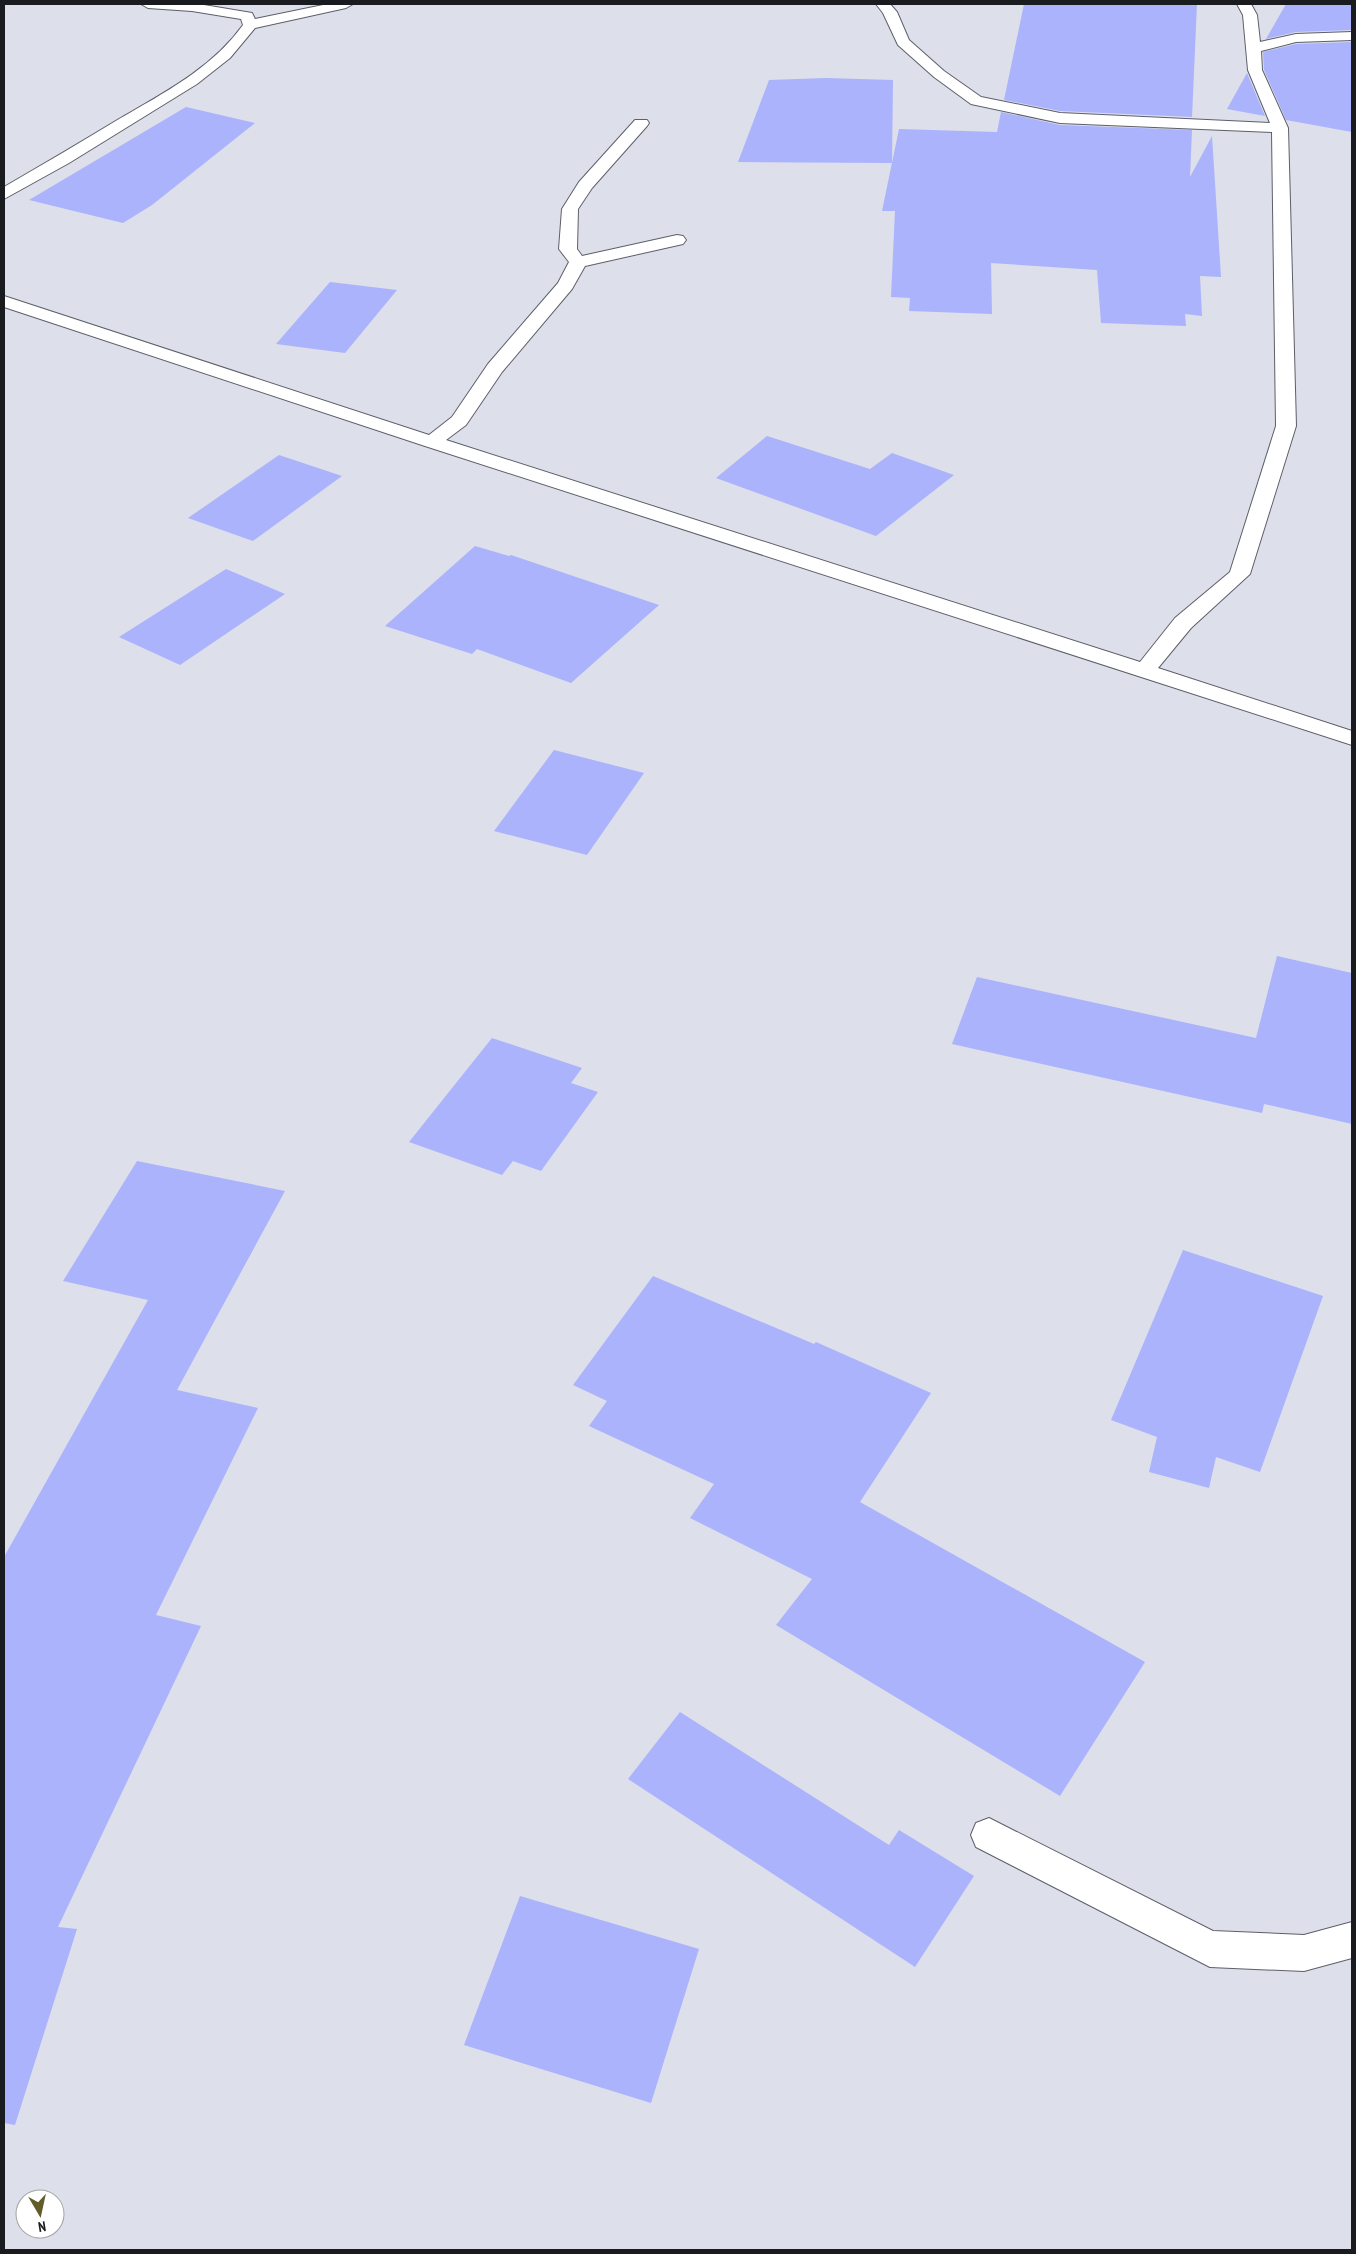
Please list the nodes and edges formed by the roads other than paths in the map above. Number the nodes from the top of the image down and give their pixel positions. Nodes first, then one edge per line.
1 (148, 4) edge
2 (346, 4) edge
3 (883, 4) edge
4 (1244, 4) edge
5 (250, 25) junction
6 (1352, 36) edge
7 (1254, 48) junction
8 (641, 122) dead end
9 (1280, 128) junction
10 (4, 194) edge
11 (677, 240) dead end
12 (578, 262) junction
13 (4, 301) edge
14 (432, 442) junction
15 (1145, 670) junction
16 (1352, 738) edge
17 (989, 1835) dead end
18 (1352, 1940) edge

1 - 5 street
2 - 5 street
3 - 9 street
4 - 7 street
5 - 10 street
6 - 7 street
7 - 9 street
8 - 12 street
9 - 15 street
11 - 12 street
12 - 14 street
13 - 14 street
14 - 15 street
15 - 16 street
17 - 18 street

